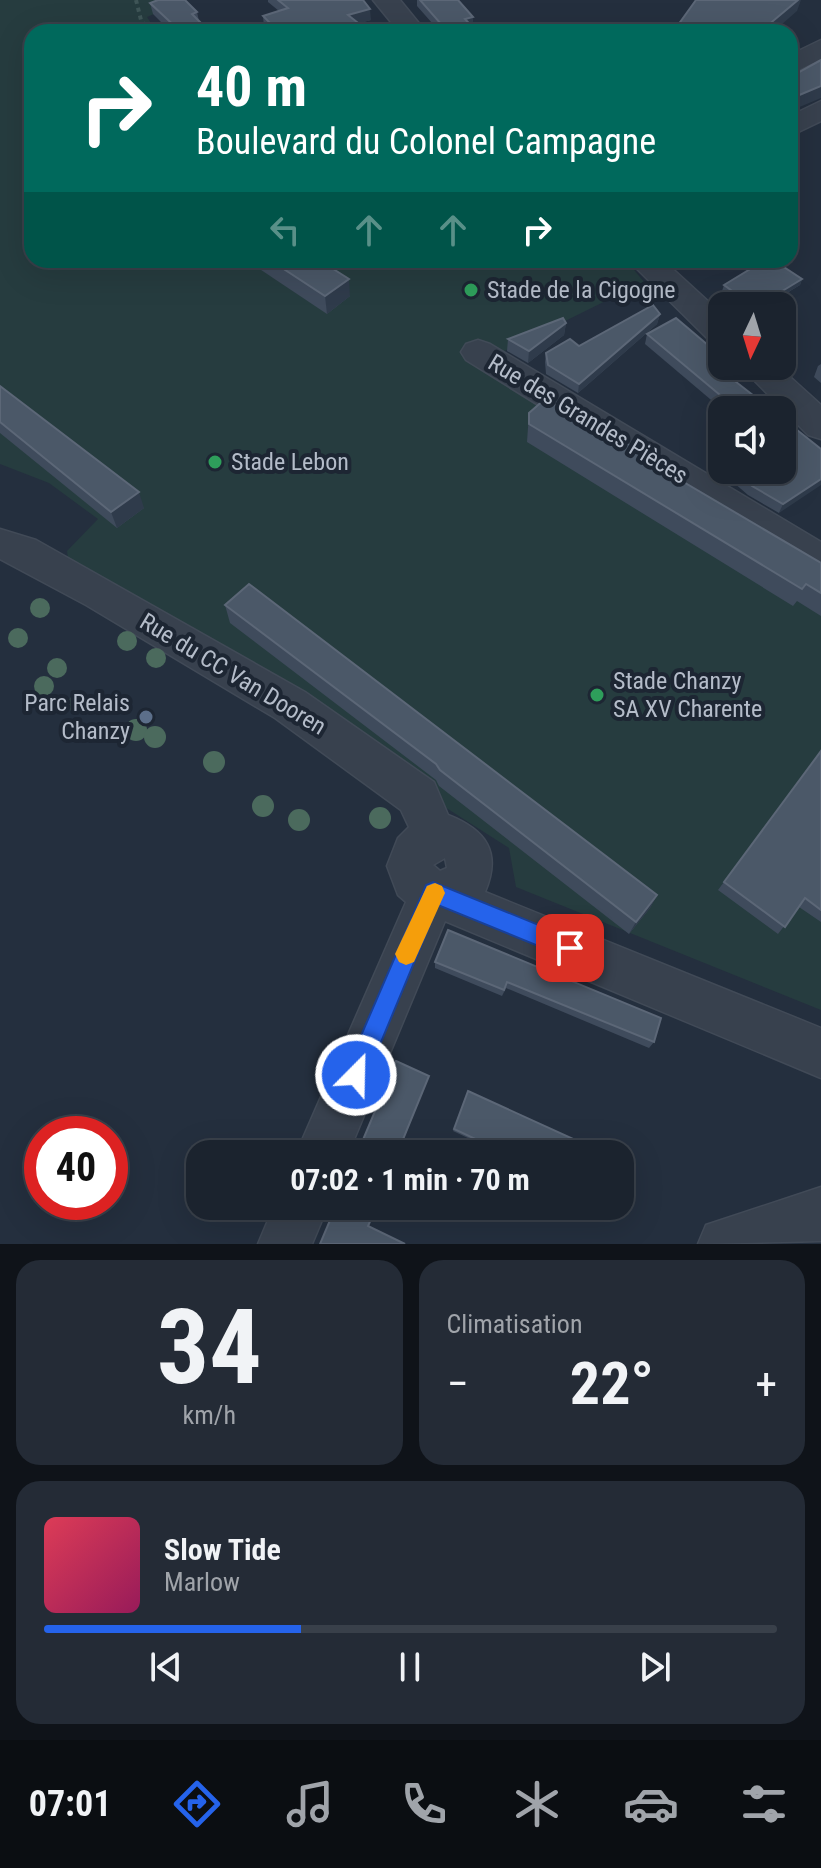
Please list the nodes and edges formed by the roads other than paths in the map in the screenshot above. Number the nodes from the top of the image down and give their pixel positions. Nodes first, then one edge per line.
1 (386, 0) edge
2 (406, 24) edge
3 (821, 48) edge
4 (798, 61) edge
5 (821, 109) edge
6 (798, 123) edge
7 (653, 268) edge
8 (708, 320) edge
9 (478, 352) dead end
10 (772, 380) edge
11 (821, 426) edge
12 (0, 544) edge
13 (821, 561) edge
14 (447, 887) junction
15 (821, 1053) edge
16 (329, 1140) edge
17 (821, 1214) edge
18 (295, 1220) edge
19 (285, 1244) edge
20 (725, 1244) edge

1 - 2 street
3 - 4 street
5 - 6 street
7 - 8 street
9 - 13 street, Rue des Grandes Pièces
10 - 11 street
12 - 14 street, Rue du CC Van Dooren
14 - 15 street
14 - 16 street
17 - 20 street
18 - 19 street

